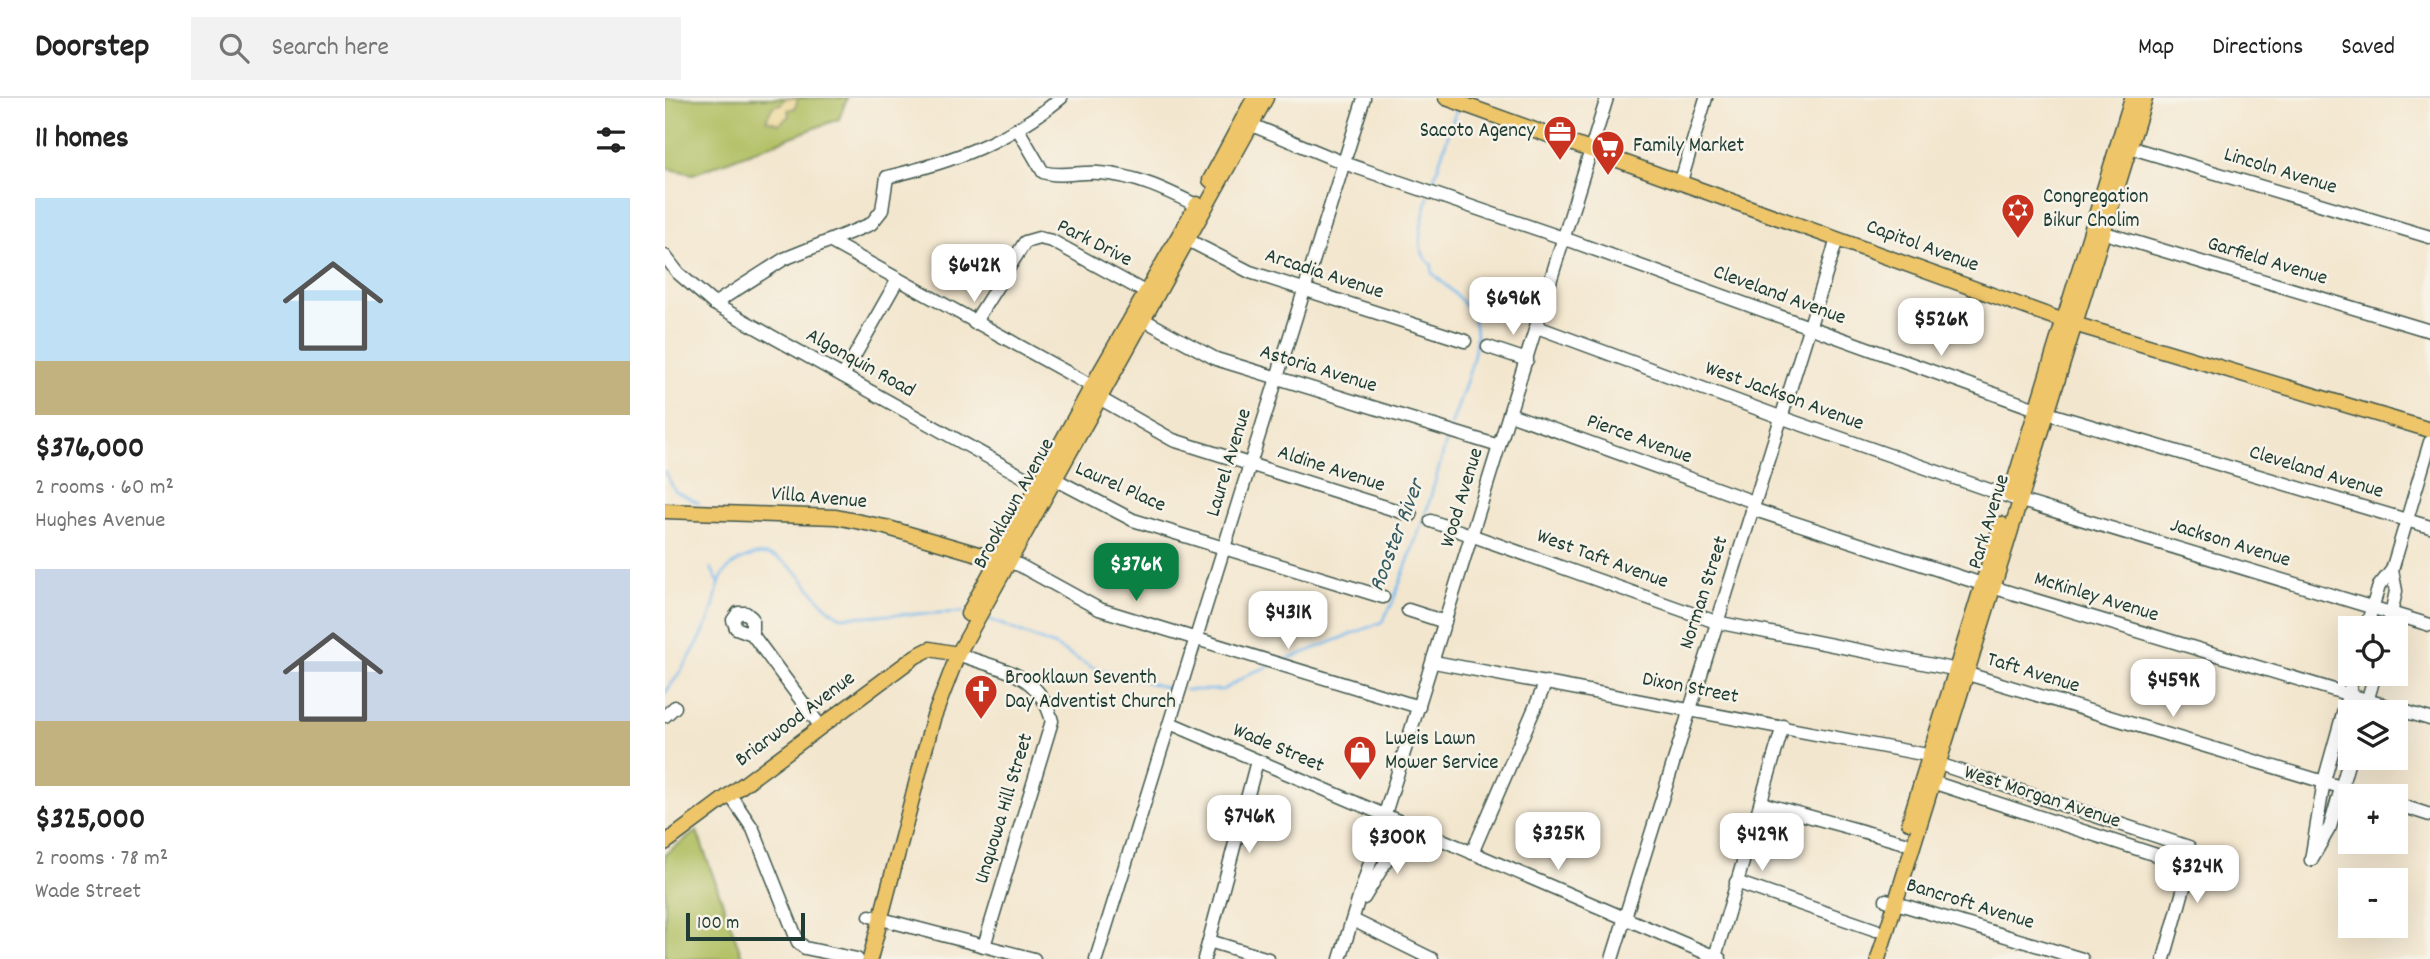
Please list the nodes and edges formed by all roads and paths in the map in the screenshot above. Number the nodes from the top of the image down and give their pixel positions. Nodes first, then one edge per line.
1 (1061, 98) edge
2 (1254, 98) edge
3 (1266, 98) edge
4 (1364, 98) edge
5 (1607, 98) edge
6 (1706, 98) edge
7 (2132, 98) edge
8 (2145, 98) edge
9 (1448, 99) edge
10 (1246, 123) junction
11 (1019, 131) junction
12 (2124, 146) junction
13 (1592, 150) junction
14 (1344, 163) junction
15 (1681, 181) junction
16 (1200, 207) junction
17 (2098, 231) junction
18 (1182, 237) junction
19 (2430, 237) edge
20 (1563, 238) junction
21 (1837, 239) junction
22 (831, 243) junction
23 (665, 256) edge
24 (898, 279) junction
25 (1304, 289) junction
26 (1149, 295) junction
27 (714, 304) junction
28 (1138, 316) junction
29 (974, 323) junction
30 (2070, 323) junction
31 (1537, 327) junction
32 (1807, 328) junction
33 (2430, 331) edge
34 (1465, 341) dead end
35 (1488, 347) dead end
36 (1527, 359) junction
37 (843, 376) junction
38 (1276, 376) junction
39 (1096, 392) junction
40 (2041, 411) junction
41 (1510, 414) junction
42 (1780, 417) junction
43 (2430, 430) edge
44 (2430, 442) edge
45 (1499, 446) junction
46 (1251, 465) junction
47 (1045, 482) junction
48 (2014, 498) junction
49 (1753, 506) junction
50 (665, 511) edge
51 (1411, 515) dead end
52 (2407, 520) junction
53 (1431, 521) dead end
54 (2430, 527) edge
55 (1473, 534) junction
56 (1224, 548) junction
57 (1001, 560) junction
58 (2392, 570) junction
59 (1987, 585) junction
60 (1383, 597) dead end
61 (2372, 608) junction
62 (1408, 610) dead end
63 (2392, 614) junction
64 (2370, 616) edge
65 (1445, 622) junction
66 (1716, 622) junction
67 (2430, 625) edge
68 (752, 634) dead end
69 (1197, 640) junction
70 (954, 653) junction
71 (1434, 662) junction
72 (1961, 672) junction
73 (1546, 682) junction
74 (2351, 686) edge
75 (2348, 695) junction
76 (2356, 700) edge
77 (1419, 707) junction
78 (1689, 709) junction
79 (2408, 715) edge
80 (2430, 719) edge
81 (1170, 723) junction
82 (1783, 726) junction
83 (821, 727) junction
84 (1933, 760) junction
85 (1257, 761) junction
86 (1927, 780) junction
87 (2324, 781) junction
88 (2338, 786) edge
89 (730, 795) junction
90 (2338, 798) edge
91 (1761, 803) junction
92 (2408, 808) edge
93 (1384, 815) junction
94 (2430, 815) edge
95 (1408, 825) junction
96 (665, 843) edge
97 (1908, 844) junction
98 (1472, 853) junction
99 (2190, 866) junction
100 (1736, 882) junction
101 (1891, 901) junction
102 (1354, 915) junction
103 (875, 917) junction
104 (1625, 920) junction
105 (1876, 930) junction
106 (1209, 941) junction
107 (984, 946) junction
108 (1718, 958) edge
109 (859, 959) edge
110 (870, 959) edge
111 (1034, 959) edge
112 (1096, 959) edge
113 (1205, 959) edge
114 (1268, 959) edge
115 (1341, 959) edge
116 (1432, 959) edge
117 (1612, 959) edge
118 (1868, 959) edge
119 (1878, 959) edge
120 (2082, 959) edge
121 (2164, 959) edge

1 - 11 street
2 - 10 main road, Brooklawn Avenue
3 - 10 main road, Brooklawn Avenue
4 - 14 street, Laurel Avenue
5 - 13 street, Wood Avenue
6 - 15 street
7 - 12 main road, Park Avenue
8 - 12 main road, Park Avenue
9 - 13 main road, Capitol Avenue
10 - 14 street, Cleveland Avenue
10 - 16 main road, Brooklawn Avenue
11 - 16 street
11 - 22 street
12 - 17 main road, Park Avenue
12 - 19 street, Lincoln Avenue
13 - 15 main road, Capitol Avenue
13 - 20 street, Wood Avenue
14 - 20 street, Cleveland Avenue
14 - 25 street, Laurel Avenue
15 - 21 main road, Capitol Avenue
16 - 18 main road, Brooklawn Avenue
17 - 30 main road, Park Avenue
17 - 33 street, Garfield Avenue
18 - 25 street, Arcadia Avenue
18 - 26 main road, Brooklawn Avenue
20 - 31 street, Wood Avenue
20 - 32 street, Cleveland Avenue
21 - 30 main road, Capitol Avenue
21 - 32 street, Norman Street
22 - 24 street, Aldine Avenue
22 - 27 street
23 - 27 street, Algonquin Road
24 - 29 street, Aldine Avenue
24 - 37 street
25 - 34 street, Arcadia Avenue
25 - 38 street, Laurel Avenue
26 - 28 main road, Brooklawn Avenue
26 - 29 street, Park Drive
27 - 37 street, Algonquin Road
28 - 38 street, Astoria Avenue
28 - 39 main road, Brooklawn Avenue
29 - 39 street, Aldine Avenue
30 - 40 main road, Park Avenue
30 - 43 main road, Capitol Avenue
31 - 36 street, Wood Avenue
31 - 42 street, West Jackson Avenue
32 - 40 street, Cleveland Avenue
32 - 42 street, Norman Street
35 - 36 street
36 - 41 street, Wood Avenue
37 - 47 street, Algonquin Road
38 - 45 street, Astoria Avenue
38 - 46 street, Laurel Avenue
39 - 46 street, Aldine Avenue
39 - 47 main road, Brooklawn Avenue
40 - 48 main road, Park Avenue
40 - 52 street, Cleveland Avenue
41 - 45 street, Wood Avenue
41 - 49 street, Pierce Avenue
42 - 48 street, West Jackson Avenue
42 - 49 street, Norman Street
44 - 52 street
45 - 55 street, Wood Avenue
46 - 51 street, Aldine Avenue
46 - 56 street, Laurel Avenue
47 - 56 street, Laurel Place
47 - 57 main road, Brooklawn Avenue
48 - 59 main road, Park Avenue
48 - 61 street, Jackson Avenue
49 - 59 street, McKinley Avenue
49 - 66 street, Norman Street
50 - 57 main road, Villa Avenue
52 - 54 street, Cleveland Avenue
52 - 58 street
53 - 55 street, West Taft Avenue
55 - 65 street, Wood Avenue
55 - 66 street, West Taft Avenue
56 - 60 street, Laurel Place
56 - 69 street, Laurel Avenue
57 - 69 street
57 - 70 main road, Brooklawn Avenue
58 - 61 street
58 - 63 street
59 - 72 main road, Park Avenue
59 - 75 street, McKinley Avenue
61 - 63 street, Jackson Avenue
61 - 64 street
62 - 65 street
63 - 67 street, Jackson Avenue
65 - 71 street, Wood Avenue
66 - 72 street, West Taft Avenue
66 - 78 street, Norman Street
68 - 83 street
69 - 77 street
69 - 81 street, Laurel Avenue
70 - 83 main road, Briarwood Avenue
70 - 103 main road, Brooklawn Avenue
70 - 107 street, Unquowa Hill Street
71 - 73 street, Dixon Street
71 - 77 street, Wood Avenue
72 - 84 main road, Park Avenue
72 - 87 street, Taft Avenue
73 - 78 street, Dixon Street
73 - 98 street
74 - 75 street
75 - 76 street, McKinley Avenue
75 - 87 street
77 - 93 street, Wood Avenue
78 - 82 street, Dixon Street
78 - 104 street, Norman Street
79 - 80 street, McKinley Avenue
81 - 85 street, Wade Street
81 - 112 street, Laurel Avenue
82 - 84 street, Dixon Street
82 - 91 street
83 - 89 main road, Briarwood Avenue
84 - 86 main road, Park Avenue
84 - 99 street, West Morgan Avenue
85 - 93 street, Wade Street
85 - 106 street
86 - 97 main road, Park Avenue
86 - 99 street, West Morgan Avenue
87 - 88 street, Taft Avenue
87 - 90 street
89 - 96 main road, Briarwood Avenue
89 - 109 street
91 - 97 street
91 - 100 street
92 - 94 street
93 - 95 street, Wade Street
93 - 102 street, Wood Avenue
95 - 98 street, Wade Street
95 - 102 street, Wood Avenue
97 - 101 main road, Park Avenue
98 - 104 street, Wade Street
99 - 121 street
100 - 105 street
100 - 108 street
101 - 105 main road, Park Avenue
101 - 119 main road, Park Avenue
101 - 120 street, Bancroft Avenue
102 - 115 street, Wood Avenue
102 - 116 street
103 - 107 street
103 - 109 main road, Brooklawn Avenue
103 - 110 main road, Brooklawn Avenue
104 - 108 street, Wade Street
104 - 117 street, Norman Street
105 - 118 main road, Park Avenue
106 - 113 street
106 - 114 street
107 - 111 street

